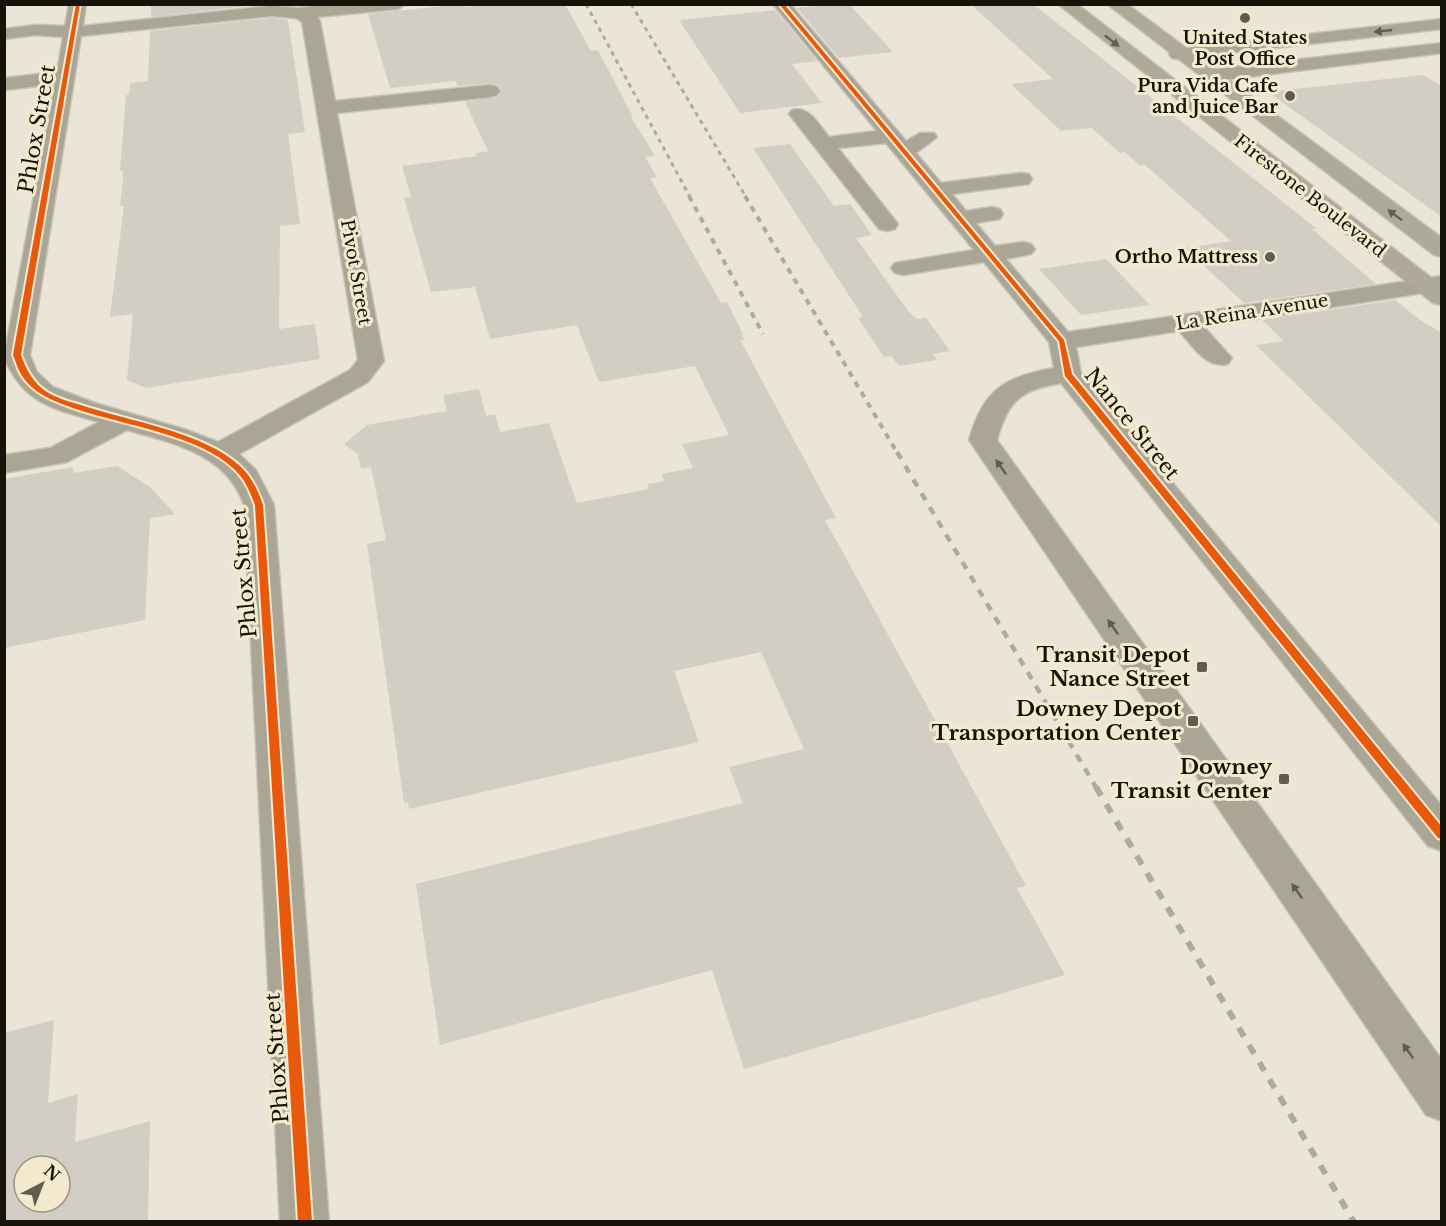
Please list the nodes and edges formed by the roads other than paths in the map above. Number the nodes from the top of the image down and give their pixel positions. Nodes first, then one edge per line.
1 (398, 4) edge
2 (781, 4) edge
3 (1066, 4) edge
4 (1115, 4) edge
5 (299, 13) junction
6 (75, 18) edge
7 (1442, 24) edge
8 (4, 34) edge
9 (1442, 48) edge
10 (1224, 49) junction
11 (1178, 54) junction
12 (1415, 70) dead end
13 (1254, 71) junction
14 (1208, 76) junction
15 (65, 77) junction
16 (4, 84) edge
17 (1225, 89) junction
18 (490, 91) dead end
19 (860, 92) junction
20 (887, 104) dead end
21 (326, 108) junction
22 (799, 114) dead end
23 (890, 136) junction
24 (927, 137) dead end
25 (824, 144) junction
26 (903, 152) junction
27 (1021, 179) dead end
28 (935, 190) junction
29 (992, 214) dead end
30 (958, 219) junction
31 (887, 224) dead end
32 (1023, 249) dead end
33 (1442, 250) edge
34 (987, 254) junction
35 (903, 268) dead end
36 (1436, 289) edge
37 (1195, 313) junction
38 (1065, 358) junction
39 (1219, 358) dead end
40 (125, 420) junction
41 (219, 453) junction
42 (4, 464) edge
43 (1442, 835) edge
44 (1442, 1099) edge
45 (305, 1221) edge

1 - 5 street
2 - 19 street, Nance Street
3 -> 36 main road, Firestone Boulevard
4 - 11 main road, Firestone Boulevard
5 - 6 street
5 - 21 street, Pivot Street
6 - 8 street
6 - 15 street, Phlox Street
7 -> 10 street
9 - 13 street
10 - 11 street
10 - 13 street
11 - 14 main road, Firestone Boulevard
12 - 17 street
13 - 14 street
14 - 17 main road, Firestone Boulevard
15 - 16 street
15 - 40 street, Phlox Street
33 -> 17 main road, Firestone Boulevard
18 - 21 street
19 - 20 street
19 - 23 street, Nance Street
21 - 41 street, Pivot Street
22 - 25 street
23 - 25 street
23 - 26 street, Nance Street
24 - 26 street
25 - 31 street
26 - 28 street, Nance Street
27 - 28 street
28 - 30 street, Nance Street
29 - 30 street
30 - 34 street, Nance Street
32 - 34 street
34 - 35 street
34 - 38 street, Nance Street
36 - 37 street, La Reina Avenue
37 - 38 street, La Reina Avenue
37 - 39 street
38 - 43 street, Nance Street
44 -> 38 street, La Reina Avenue
40 - 41 street, Phlox Street
40 - 42 street
41 - 45 street, Phlox Street

